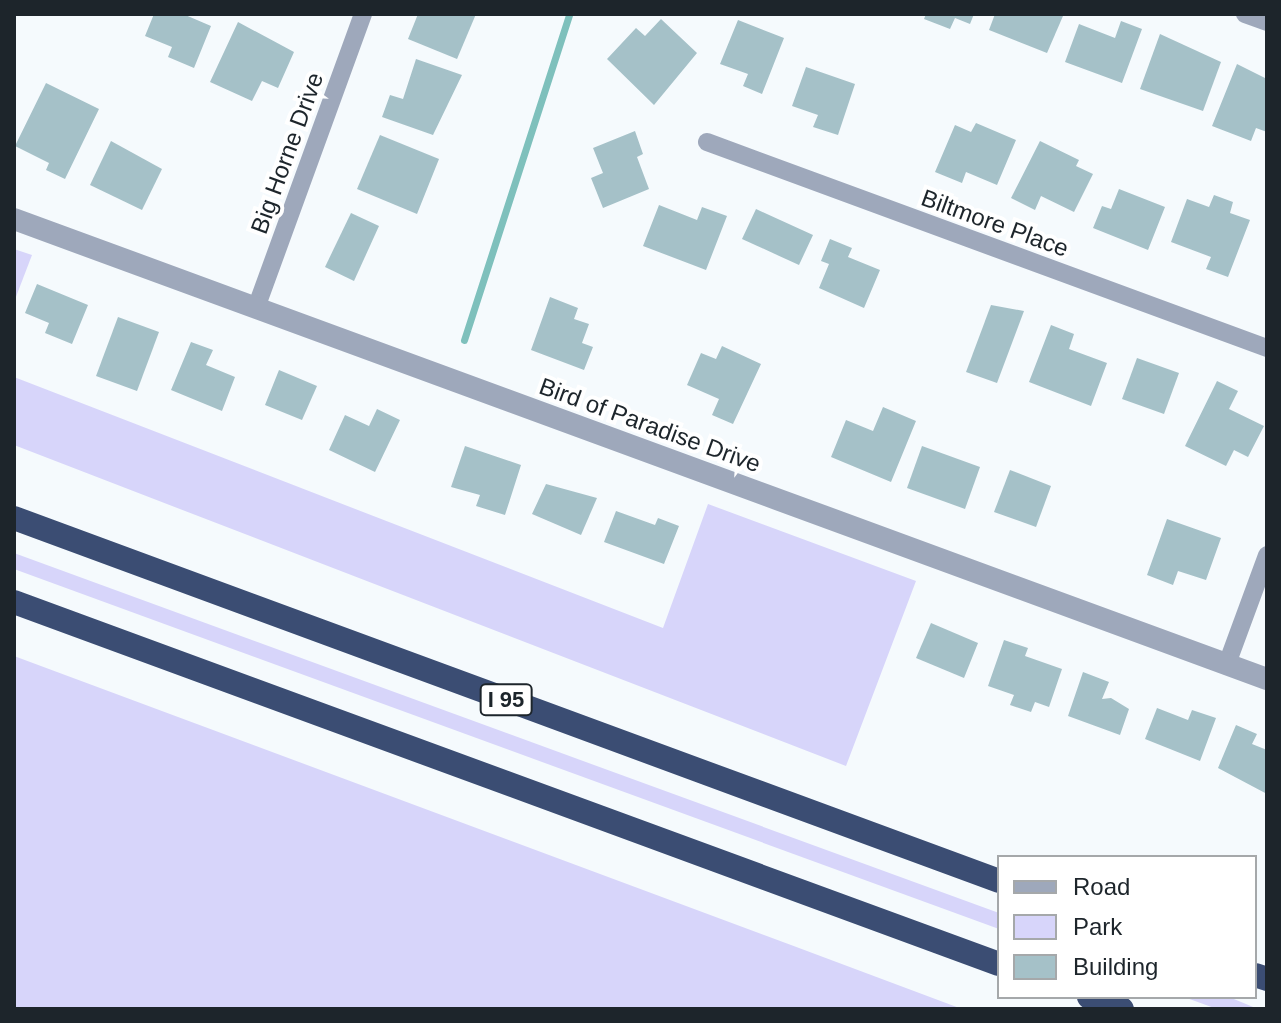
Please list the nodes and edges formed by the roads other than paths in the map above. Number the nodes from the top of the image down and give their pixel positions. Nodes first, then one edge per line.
1 (1245, 14) edge
2 (361, 15) edge
3 (1267, 22) edge
4 (707, 142) dead end
5 (14, 219) edge
6 (256, 308) junction
7 (1267, 348) edge
8 (14, 518) edge
9 (1267, 555) edge
10 (14, 602) edge
11 (1227, 664) junction
12 (1267, 679) edge
13 (997, 880) edge
14 (997, 963) edge
15 (1094, 999) edge
16 (1122, 1009) edge

1 - 3 street
2 - 6 street, Big Horne Drive
4 - 7 street, Biltmore Place
5 - 6 street, Bird of Paradise Drive
6 - 11 street, Bird of Paradise Drive
8 - 13 highway, I 95
9 - 11 street
10 - 14 highway
11 - 12 street, Bird of Paradise Drive
15 - 16 highway

